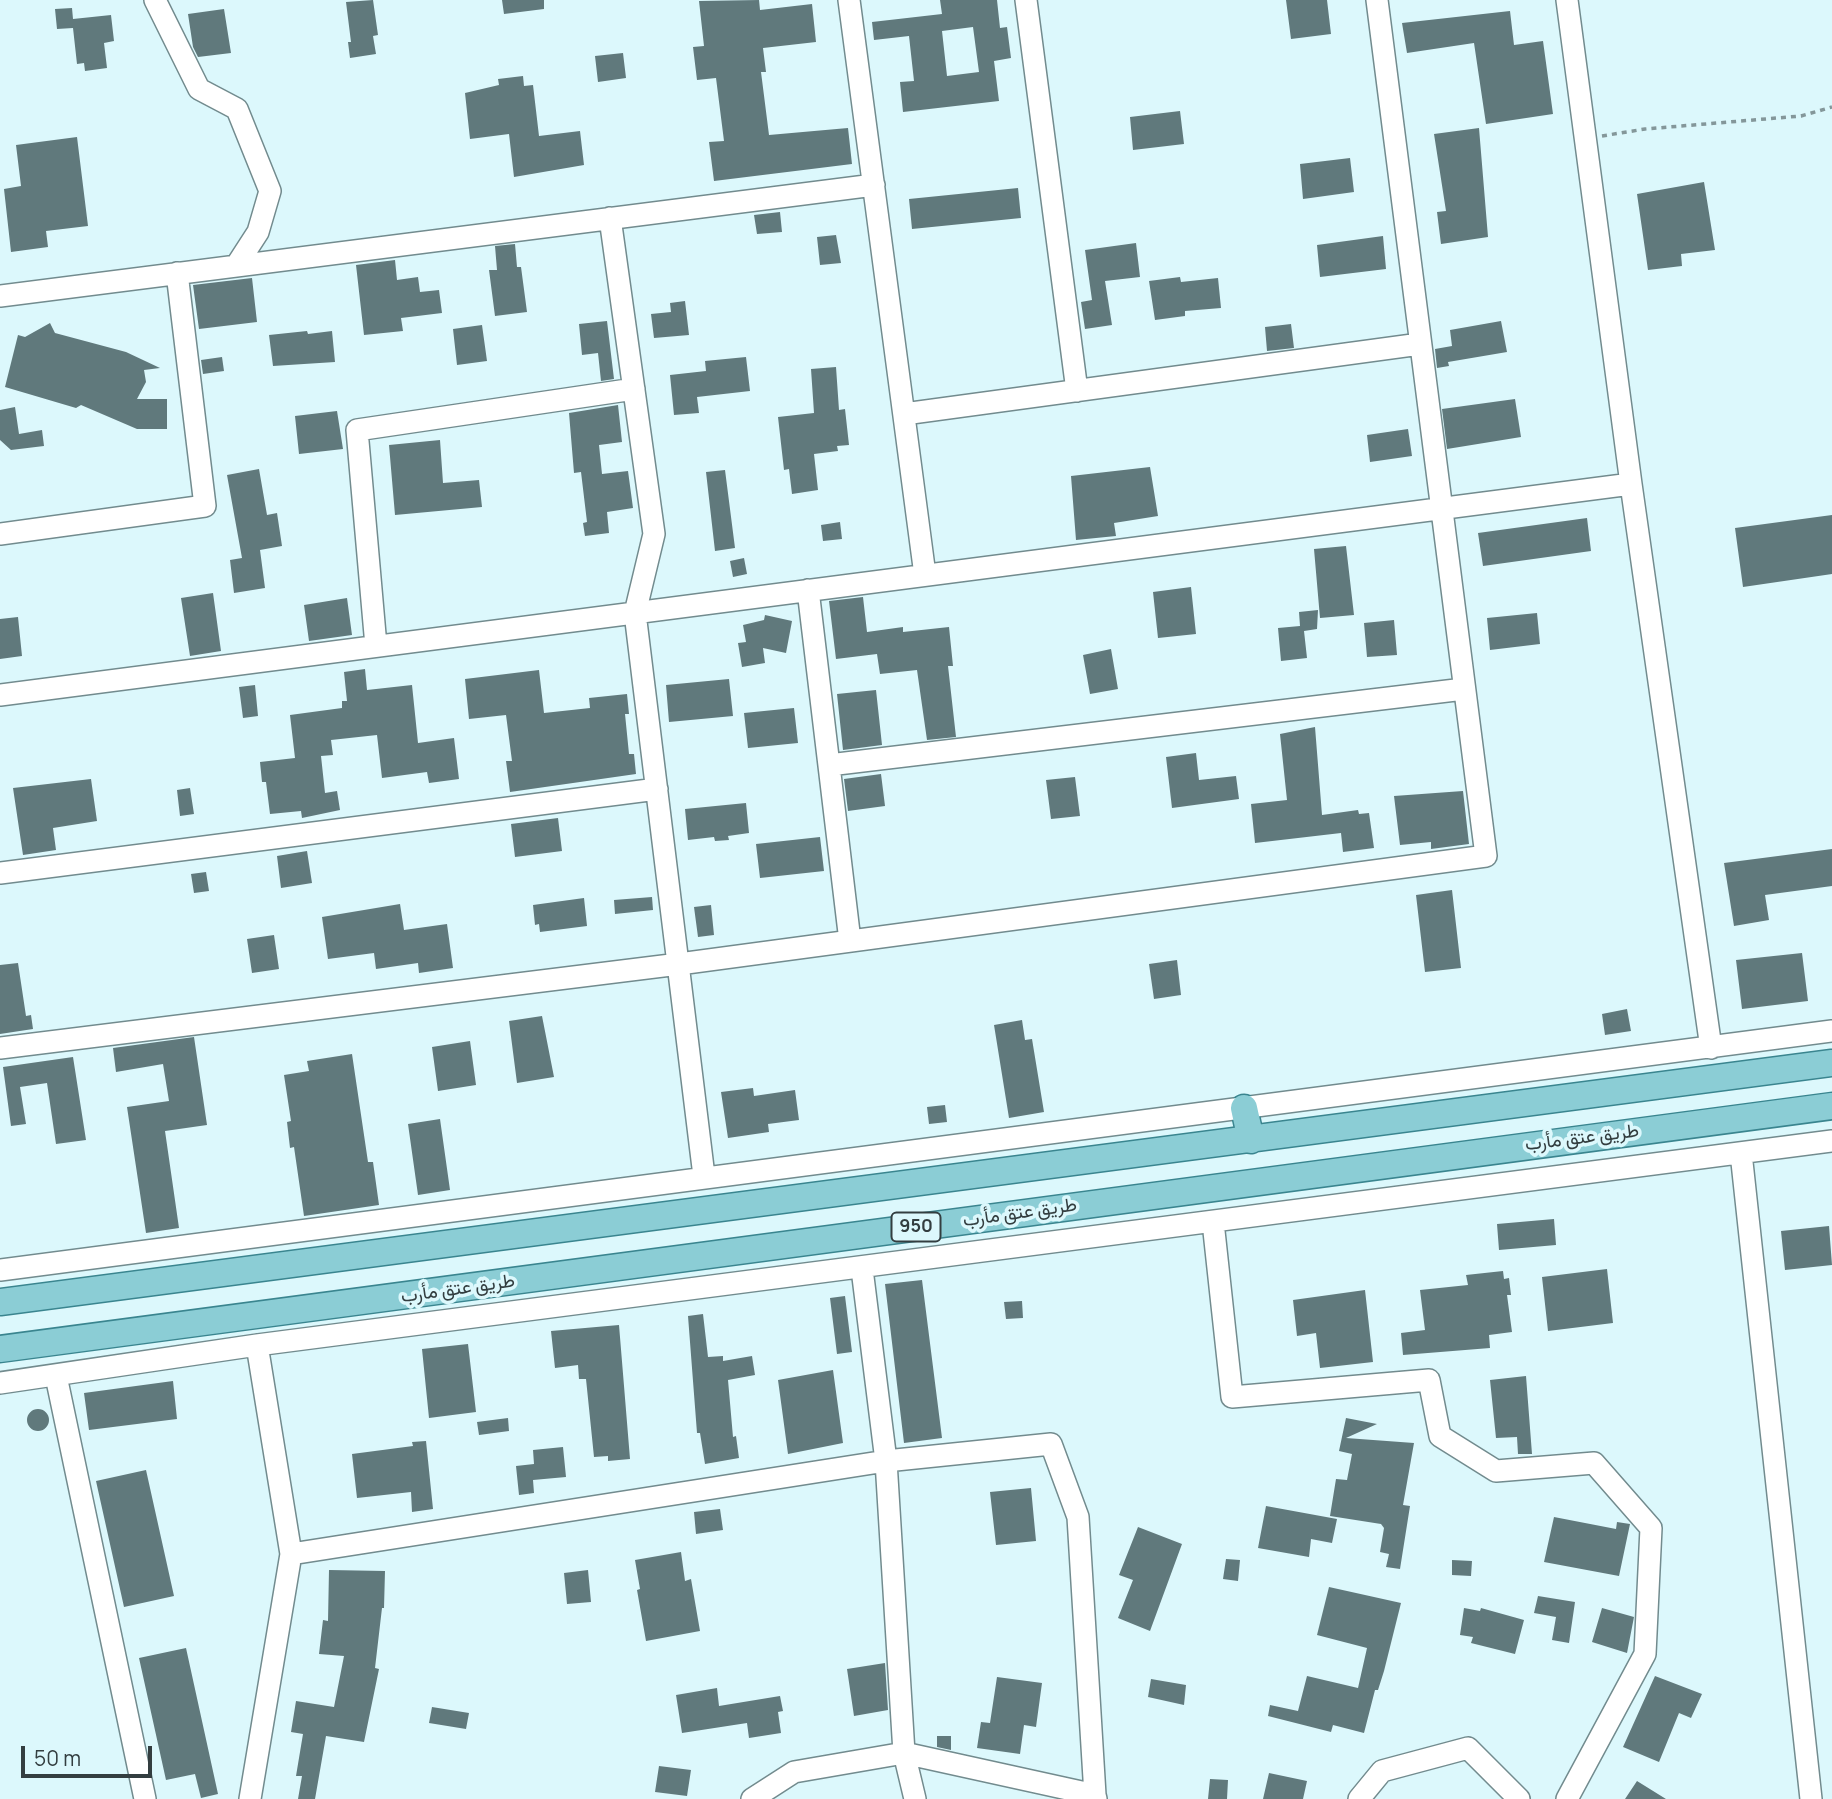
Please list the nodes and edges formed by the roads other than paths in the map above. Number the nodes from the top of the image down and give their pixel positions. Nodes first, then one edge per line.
1 (155, 0) edge
2 (849, 0) edge
3 (1026, 0) edge
4 (1377, 0) edge
5 (1567, 0) edge
6 (873, 184) junction
7 (610, 218) junction
8 (236, 266) junction
9 (177, 273) junction
10 (0, 296) edge
11 (1420, 344) junction
12 (634, 389) junction
13 (1077, 391) junction
14 (904, 414) junction
15 (1630, 484) junction
16 (1440, 509) junction
17 (0, 534) edge
18 (925, 575) junction
19 (807, 590) junction
20 (635, 613) junction
21 (376, 646) junction
22 (1464, 689) junction
23 (0, 695) edge
24 (829, 765) junction
25 (657, 789) junction
26 (0, 873) edge
27 (850, 941) junction
28 (679, 964) junction
29 (1832, 1031) edge
30 (0, 1048) edge
31 (1711, 1048) junction
32 (1832, 1063) edge
33 (1832, 1106) edge
34 (1244, 1108) junction
35 (1358, 1125) junction
36 (1251, 1140) junction
37 (1832, 1141) edge
38 (1741, 1153) junction
39 (1367, 1166) junction
40 (704, 1176) junction
41 (1213, 1222) junction
42 (862, 1269) junction
43 (0, 1270) edge
44 (0, 1302) edge
45 (257, 1346) junction
46 (0, 1349) edge
47 (56, 1376) junction
48 (0, 1383) edge
49 (886, 1461) junction
50 (291, 1554) junction
51 (904, 1753) junction
52 (1095, 1797) edge
53 (145, 1799) edge
54 (250, 1799) edge
55 (752, 1799) edge
56 (915, 1799) edge
57 (1359, 1799) edge
58 (1519, 1799) edge
59 (1567, 1799) edge
60 (1811, 1799) edge

1 - 8 street
2 - 6 street
3 - 13 street
4 - 11 street
5 - 15 street
6 - 7 street
6 - 14 street
7 - 8 street
7 - 12 street
8 - 9 street
9 - 10 street
9 - 17 street
11 - 13 street
11 - 16 street
12 - 20 street
12 - 21 street
13 - 14 street
14 - 18 street
15 - 16 street
15 - 31 street
16 - 18 street
16 - 22 street
18 - 19 street
19 - 20 street
19 - 24 street
20 - 21 street
20 - 25 street
21 - 23 street
22 - 24 street
22 - 27 street
24 - 27 street
25 - 26 street
25 - 28 street
27 - 28 street
28 - 30 street
28 - 40 street
29 - 31 street
31 - 34 street
32 - 35 main road, 950
33 - 39 main road, طريق عتق مأرب / 950
34 - 36 main road
34 - 40 street
35 - 36 main road, 950
35 - 39 main road
36 - 44 main road, 950
37 - 38 street
38 - 41 street
38 - 60 street
39 - 46 main road, طريق عتق مأرب / 950
40 - 43 street
41 - 42 street
41 - 59 street
42 - 45 street
42 - 49 street
45 - 47 street
45 - 50 street
47 - 48 street
47 - 53 street
49 - 50 street
49 - 51 street
49 - 52 street
50 - 54 street
51 - 52 street
51 - 55 street
51 - 56 street
57 - 58 street

